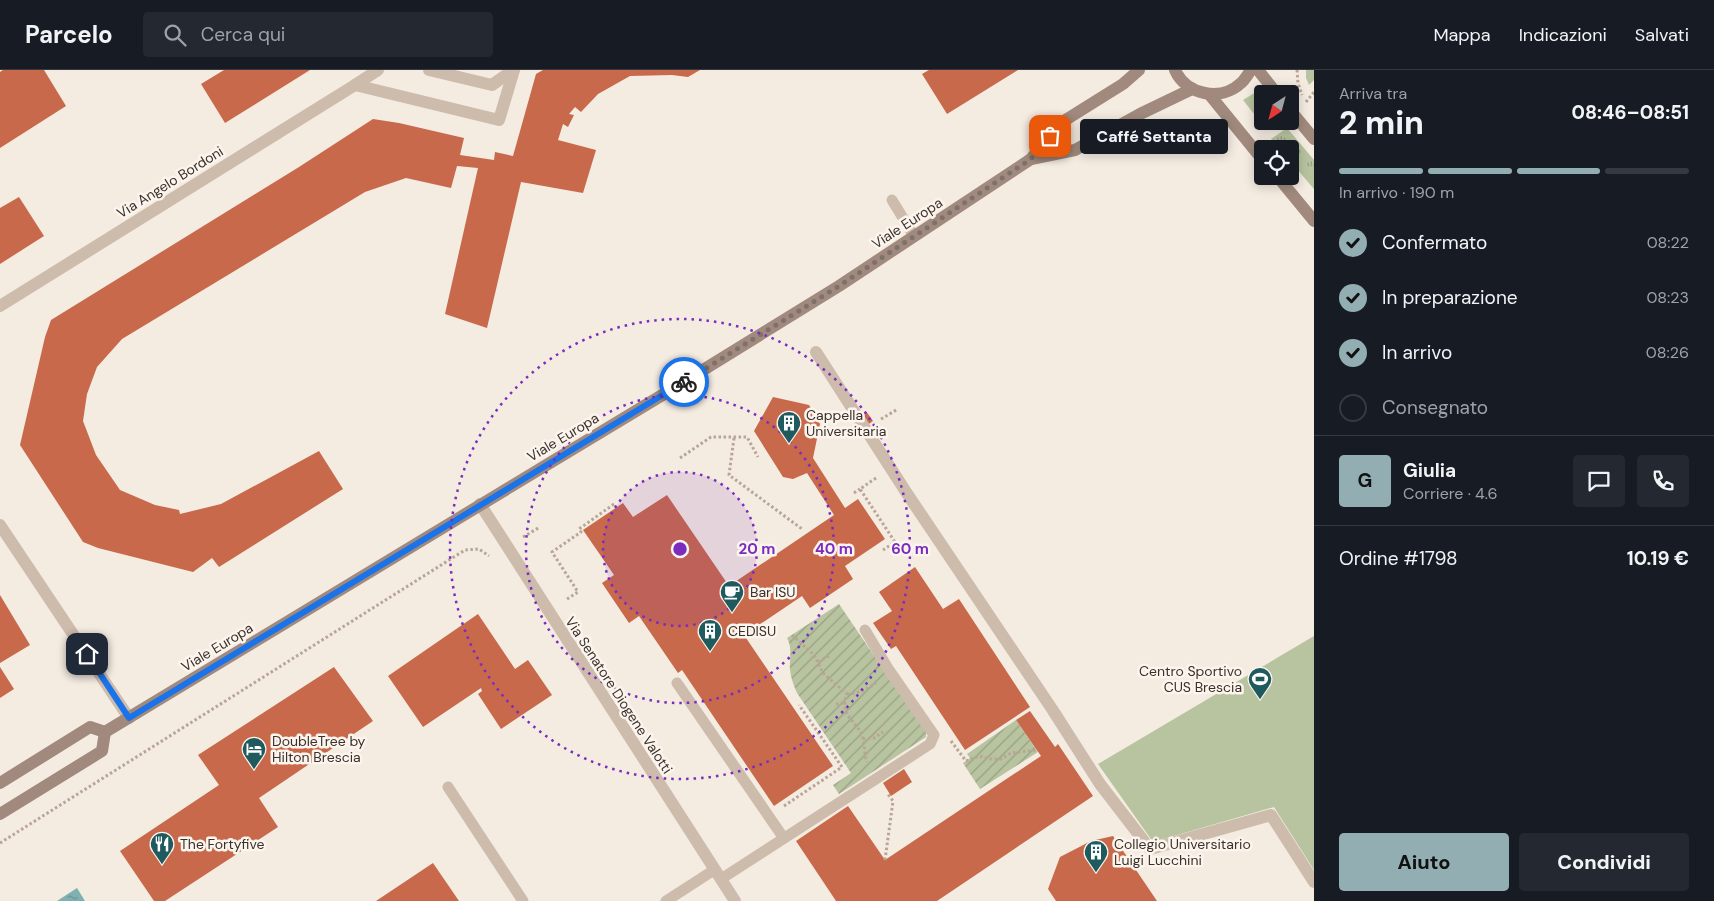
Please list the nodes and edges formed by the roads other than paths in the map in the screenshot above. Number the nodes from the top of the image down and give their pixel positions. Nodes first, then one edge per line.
1 (378, 70) edge
2 (429, 70) edge
3 (513, 70) edge
4 (1139, 70) edge
5 (1175, 70) edge
6 (1250, 70) edge
7 (1258, 70) edge
8 (355, 85) junction
9 (1270, 85) edge
10 (1192, 89) junction
11 (1209, 94) junction
12 (1299, 121) edge
13 (1314, 139) edge
14 (1254, 149) edge
15 (1031, 159) junction
16 (1284, 185) edge
17 (892, 200) dead end
18 (1314, 221) edge
19 (914, 236) junction
20 (0, 306) edge
21 (816, 352) dead end
22 (480, 504) junction
23 (0, 525) edge
24 (865, 630) dead end
25 (677, 683) dead end
26 (129, 718) junction
27 (105, 732) junction
28 (0, 783) edge
29 (448, 787) dead end
30 (0, 814) edge
31 (783, 837) junction
32 (718, 875) junction
33 (1314, 882) edge
34 (523, 901) edge
35 (666, 901) edge
36 (735, 901) edge

1 - 8 street, Via Angelo Bordoni
2 - 3 street
3 - 8 street
4 - 15 street, Viale Europa
5 - 10 street
6 - 11 street
7 - 9 street
8 - 20 street, Via Angelo Bordoni
10 - 11 street
10 - 15 street, Viale Europa
11 - 14 street
12 - 13 street
15 - 19 street, Viale Europa
16 - 18 street
17 - 19 lane
19 - 22 street, Viale Europa
21 - 33 street
22 - 26 street, Viale Europa
22 - 32 street, Via Senatore Diogene Valotti
23 - 26 street
24 - 31 lane
25 - 31 lane
26 - 27 street, Viale Europa
27 - 28 street
27 - 30 street
29 - 34 lane
31 - 32 lane
32 - 35 lane
32 - 36 street, Via Senatore Diogene Valotti

